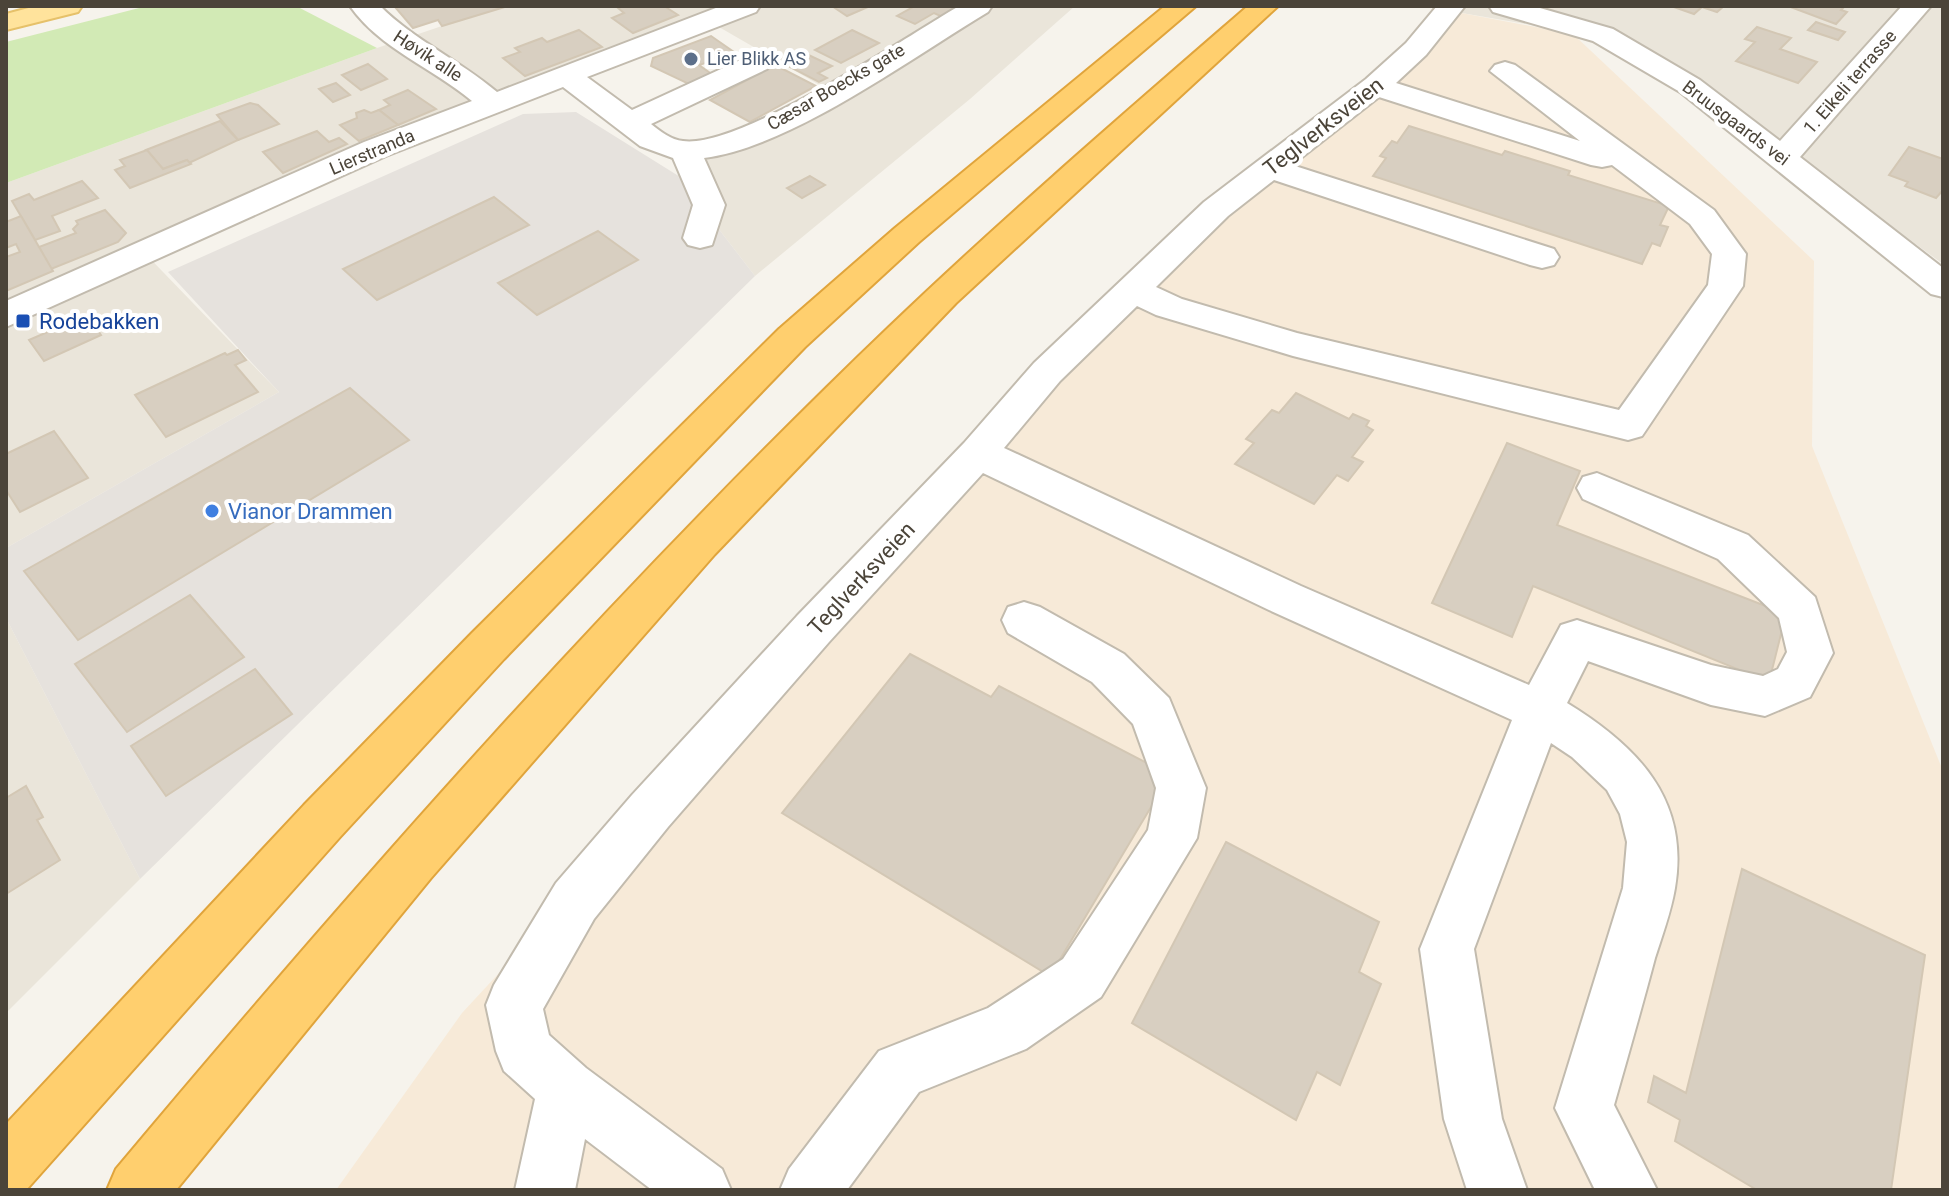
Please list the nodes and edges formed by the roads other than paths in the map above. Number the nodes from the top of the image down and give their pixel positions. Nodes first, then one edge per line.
1 (68, 6) edge
2 (364, 6) edge
3 (746, 6) edge
4 (978, 6) edge
5 (1182, 6) edge
6 (1264, 6) edge
7 (1451, 6) edge
8 (1503, 6) edge
9 (1917, 6) edge
10 (6, 22) edge
11 (757, 63) dead end
12 (1505, 71) dead end
13 (567, 76) junction
14 (1376, 85) junction
15 (493, 104) junction
16 (628, 123) junction
17 (686, 152) junction
18 (1783, 157) junction
19 (1269, 168) junction
20 (1645, 172) junction
21 (700, 238) dead end
22 (1542, 257) dead end
23 (1943, 286) edge
24 (1131, 289) junction
25 (6, 315) edge
26 (978, 453) junction
27 (1597, 488) dead end
28 (1024, 620) dead end
29 (1539, 711) junction
30 (566, 1088) junction
31 (6, 1168) edge
32 (137, 1190) edge
33 (545, 1190) edge
34 (701, 1190) edge
35 (810, 1190) edge
36 (1497, 1190) edge
37 (1627, 1190) edge

1 - 10 main road
2 - 15 street, Høvik alle
3 - 13 street, Lierstranda
4 - 17 street, Cæsar Boecks gate
5 - 31 highway
6 - 32 highway
7 - 14 street, Teglverksveien
8 - 18 street, Bruusgaards vei
9 - 18 street, 1. Eikeli terrasse
11 - 16 street
12 - 20 street
13 - 15 street, Lierstranda
13 - 16 street
14 - 19 street, Teglverksveien
14 - 20 street
15 - 25 street, Lierstranda
16 - 17 street
17 - 21 street
18 - 23 street, Bruusgaards vei
19 - 22 street
19 - 24 street, Teglverksveien
20 - 24 street
24 - 26 street, Teglverksveien
26 - 29 street
26 - 30 street, Teglverksveien
27 - 29 street
28 - 35 street
29 - 36 street
29 - 37 street
30 - 33 street
30 - 34 street, Teglverksveien

